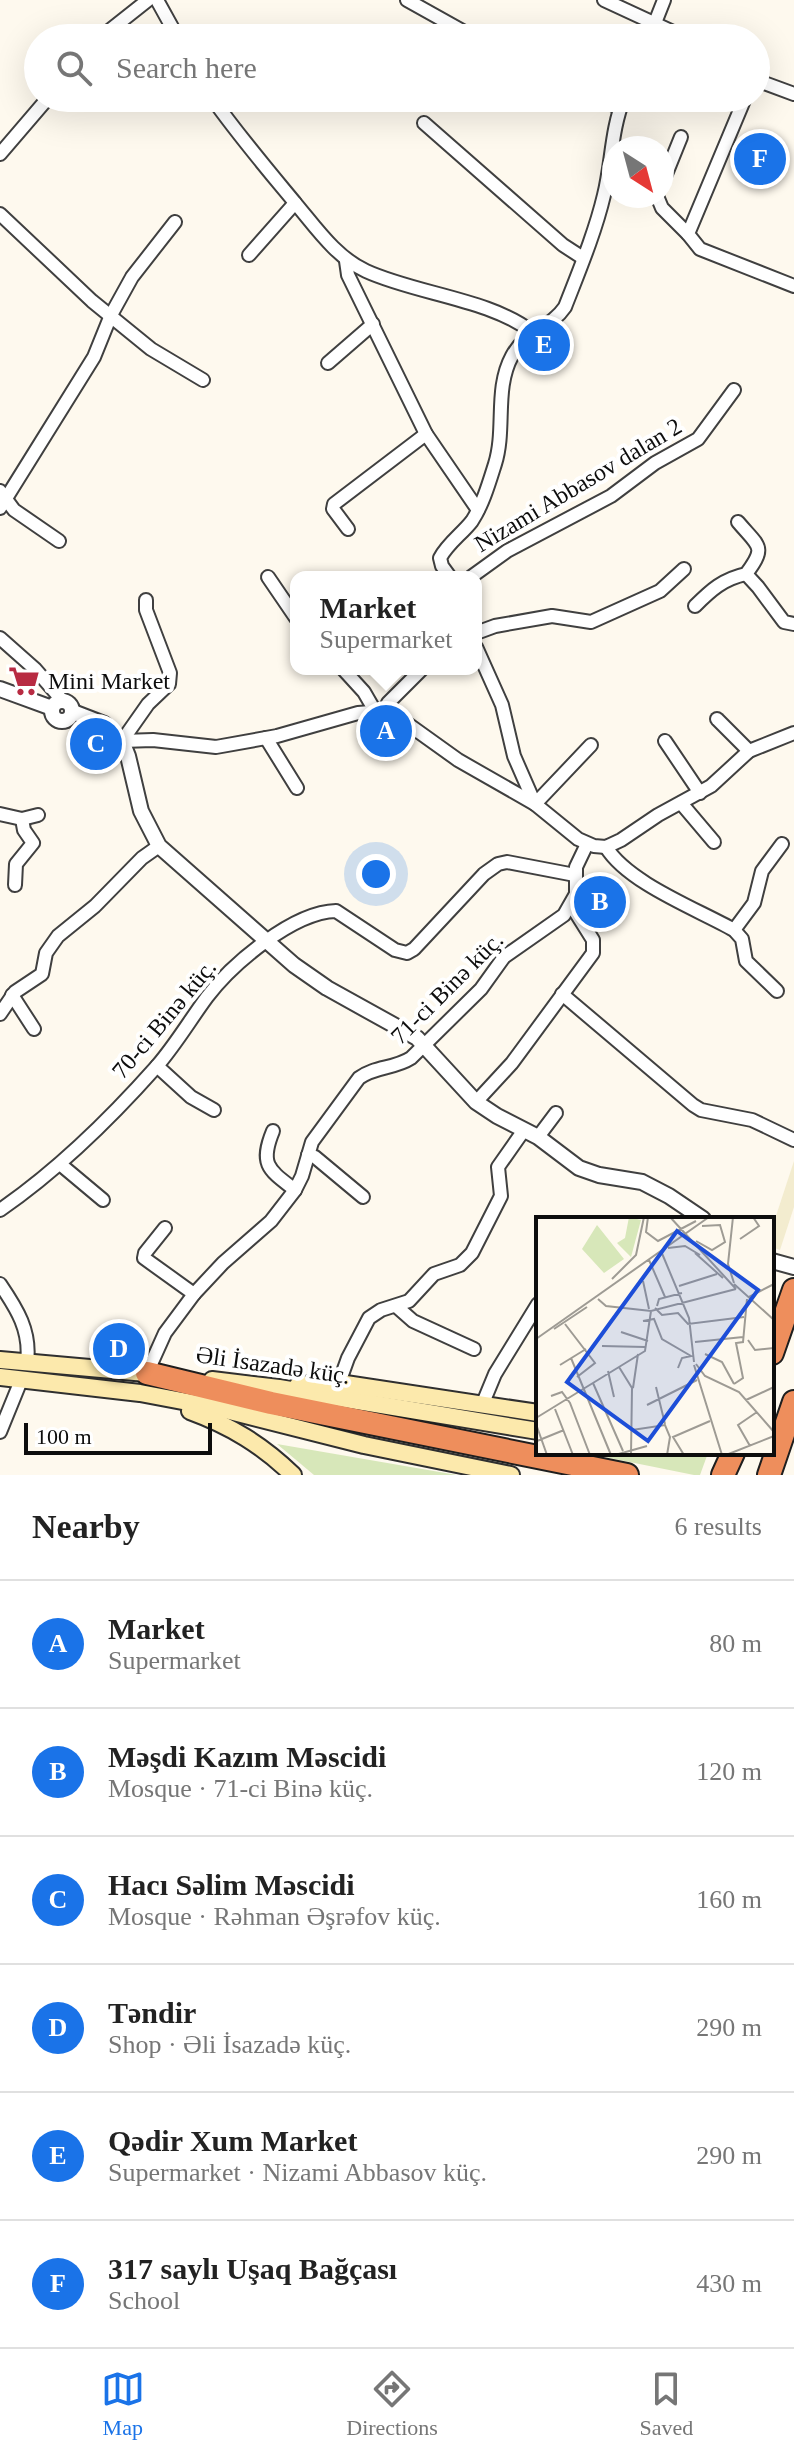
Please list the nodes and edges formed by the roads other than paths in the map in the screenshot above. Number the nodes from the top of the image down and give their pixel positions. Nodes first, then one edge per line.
1 (148, 0) edge
2 (157, 0) edge
3 (407, 0) edge
4 (604, 0) edge
5 (664, 0) edge
6 (118, 24) edge
7 (170, 24) edge
8 (450, 24) edge
9 (655, 24) joint
10 (770, 85) edge
11 (794, 94) edge
12 (36, 112) edge
13 (222, 112) edge
14 (620, 112) edge
15 (739, 112) edge
16 (424, 123) dead end
17 (681, 137) dead end
18 (0, 154) edge
19 (674, 154) edge
20 (295, 203) junction
21 (662, 208) edge
22 (0, 214) edge
23 (175, 222) dead end
24 (688, 234) junction
25 (249, 255) dead end
26 (583, 258) junction
27 (346, 261) junction
28 (794, 286) edge
29 (111, 315) junction
30 (373, 324) junction
31 (532, 332) junction
32 (328, 363) dead end
33 (203, 380) dead end
34 (734, 390) dead end
35 (426, 434) junction
36 (2, 500) edge
37 (478, 510) junction
38 (738, 522) dead end
39 (348, 529) dead end
40 (59, 541) dead end
41 (684, 569) dead end
42 (446, 571) edge
43 (479, 571) edge
44 (746, 574) junction
45 (268, 577) dead end
46 (146, 600) dead end
47 (695, 606) dead end
48 (290, 609) edge
49 (794, 624) edge
50 (482, 631) edge
51 (0, 638) edge
52 (482, 660) edge
53 (348, 675) edge
54 (416, 675) edge
55 (0, 689) edge
56 (57, 704) junction
57 (380, 711) junction
58 (717, 719) dead end
59 (794, 733) edge
60 (266, 738) junction
61 (122, 741) junction
62 (665, 741) dead end
63 (591, 745) dead end
64 (749, 751) junction
65 (297, 788) dead end
66 (700, 793) junction
67 (681, 803) junction
68 (535, 804) junction
69 (0, 814) edge
70 (38, 815) dead end
71 (22, 819) junction
72 (714, 842) dead end
73 (587, 844) junction
74 (782, 844) dead end
75 (159, 846) junction
76 (606, 847) junction
77 (575, 875) junction
78 (15, 885) dead end
79 (571, 905) junction
80 (734, 930) junction
81 (266, 942) junction
82 (777, 991) dead end
83 (562, 994) junction
84 (12, 995) junction
85 (0, 1014) edge
86 (34, 1029) dead end
87 (425, 1046) junction
88 (157, 1066) junction
89 (476, 1102) junction
90 (214, 1110) dead end
91 (556, 1113) dead end
92 (524, 1130) junction
93 (273, 1131) dead end
94 (538, 1137) junction
95 (794, 1140) edge
96 (308, 1155) junction
97 (60, 1164) junction
98 (295, 1190) junction
99 (363, 1197) dead end
100 (103, 1200) dead end
101 (0, 1210) edge
102 (700, 1217) edge
103 (165, 1228) dead end
104 (774, 1262) edge
105 (794, 1267) edge
106 (0, 1284) edge
107 (794, 1289) edge
108 (194, 1294) junction
109 (396, 1306) junction
110 (536, 1307) edge
111 (774, 1320) edge
112 (774, 1347) edge
113 (474, 1349) dead end
114 (0, 1360) edge
115 (25, 1370) junction
116 (0, 1377) edge
117 (143, 1383) junction
118 (339, 1383) junction
119 (279, 1388) junction
120 (794, 1402) edge
121 (483, 1403) junction
122 (536, 1413) edge
123 (536, 1431) edge
124 (0, 1432) edge
125 (794, 1447) edge
126 (734, 1455) edge
127 (735, 1455) edge
128 (293, 1475) edge
129 (511, 1475) edge
130 (627, 1475) edge
131 (723, 1475) edge
132 (730, 1475) edge
133 (769, 1475) edge
134 (783, 1475) edge

1 - 6 street
2 - 7 street
3 - 8 street
4 - 9 street
5 - 9 street
10 - 11 street
12 - 18 street
13 - 20 street
14 - 26 street
15 - 24 street
16 - 26 street
17 - 19 street
20 - 25 street
20 - 27 street
21 - 24 street
22 - 29 street
23 - 29 street
24 - 28 street
26 - 31 street
27 - 30 street
27 - 31 street
29 - 33 street
29 - 36 street
30 - 32 street
30 - 35 street
31 - 37 street
34 - 43 street, Nizami Abbasov dalan 2
35 - 37 street
35 - 39 street
36 - 40 street
37 - 42 street
38 - 44 street
41 - 50 street
44 - 47 street
44 - 49 street
45 - 48 street
46 - 61 street
51 - 56 street
52 - 68 street
53 - 57 street
54 - 57 street
55 - 56 street
56 - 61 street
57 - 60 street
57 - 68 street
58 - 64 street
59 - 64 street
60 - 61 street
60 - 65 street
61 - 75 street
62 - 66 street
63 - 68 street
64 - 66 street
66 - 67 street
67 - 72 street
67 - 76 street
68 - 73 street
69 - 71 street
70 - 71 street
71 - 78 street
73 - 76 street
73 - 77 street
74 - 80 street
75 - 81 street
75 - 84 street
76 - 80 street
77 - 79 street
77 - 81 street, 70-ci Binə küç.
79 - 83 street
79 - 87 street, 71-ci Binə küç.
80 - 82 street
81 - 87 street
81 - 88 street, 70-ci Binə küç.
83 - 89 street
83 - 95 street
84 - 85 street
84 - 86 street
87 - 89 street
87 - 96 street, 71-ci Binə küç.
88 - 90 street
88 - 97 street, 70-ci Binə küç.
89 - 92 street
91 - 94 street
92 - 94 street
92 - 109 street
93 - 98 street
94 - 102 street
96 - 98 street, 71-ci Binə küç.
96 - 99 street
97 - 100 street
97 - 101 street, 70-ci Binə küç.
98 - 108 street, 71-ci Binə küç.
103 - 108 street
104 - 105 street
106 - 115 street
107 - 111 main road
107 - 112 highway
108 - 117 street, 71-ci Binə küç.
109 - 113 street
109 - 118 street
110 - 121 street
114 - 115 main road, Əli İsazadə küç.
115 - 116 main road, Əli İsazadə küç.
115 - 117 main road, Əli İsazadə küç.
115 - 124 street
117 - 119 main road, Əli İsazadə küç.
117 - 128 main road
117 - 129 main road
117 - 130 highway
118 - 119 main road
118 - 121 main road
119 - 123 main road, Əli İsazadə küç.
120 - 133 highway
121 - 122 main road
125 - 134 highway
126 - 131 highway
127 - 132 highway

